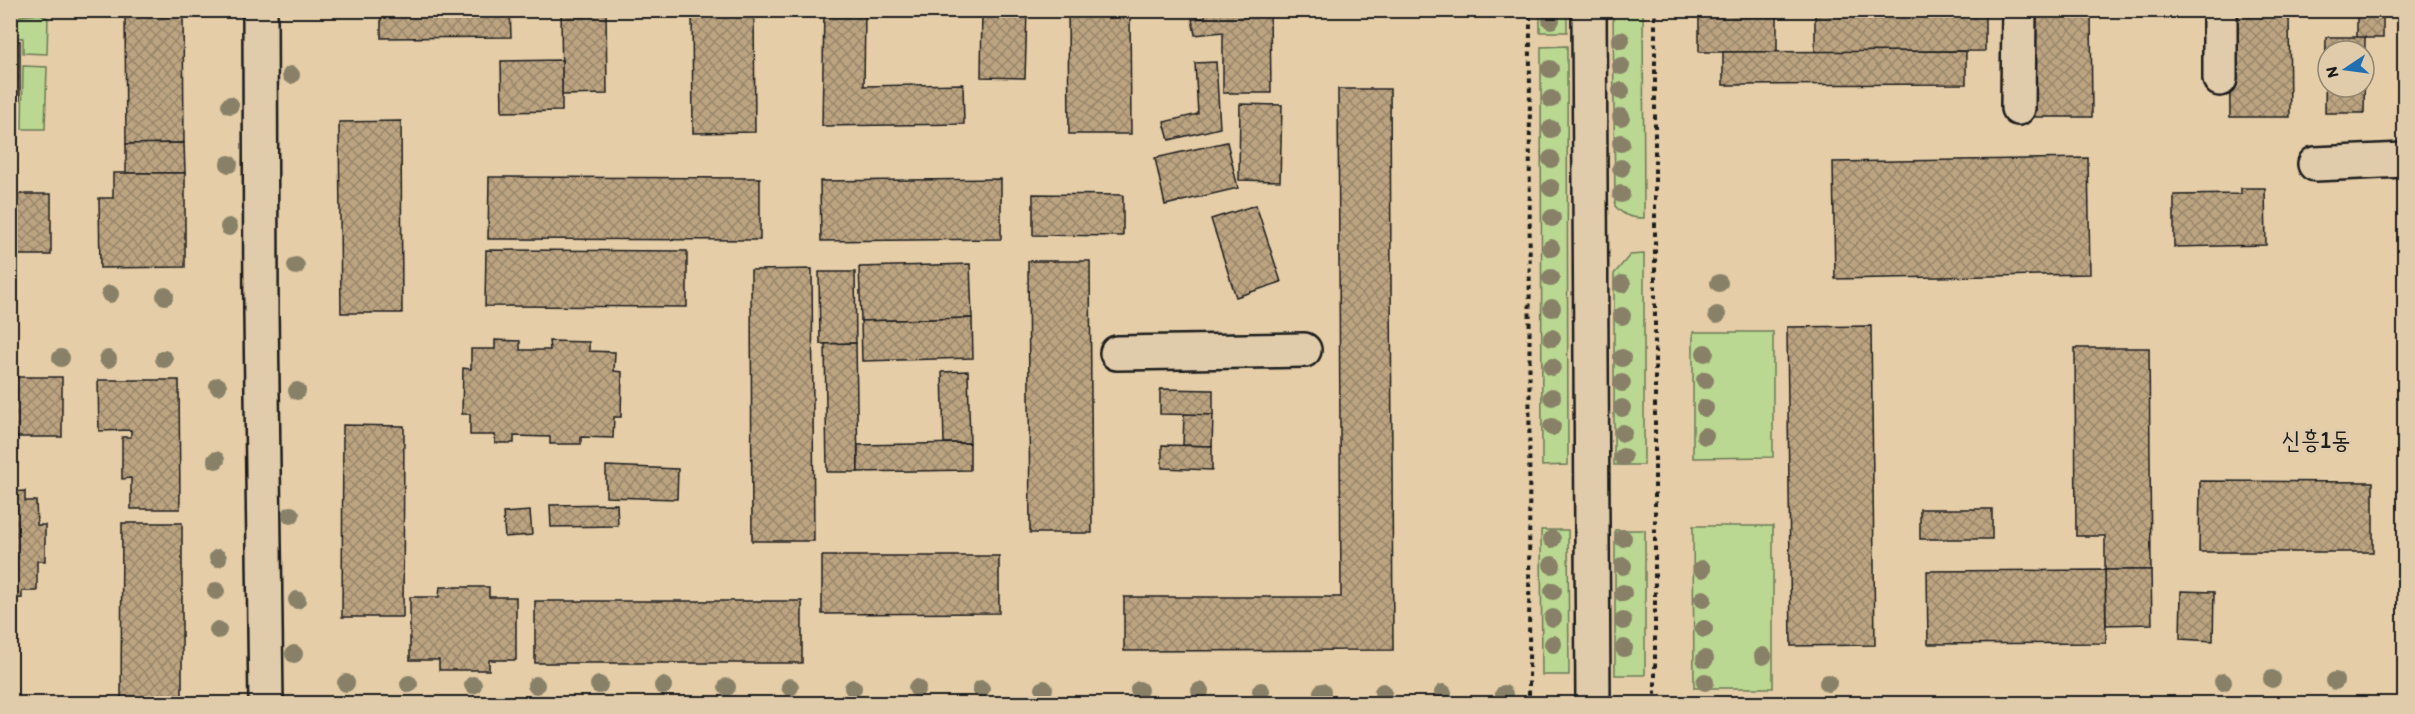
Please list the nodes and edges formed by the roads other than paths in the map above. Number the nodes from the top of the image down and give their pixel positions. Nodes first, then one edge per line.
1 (260, 10) edge
2 (1589, 10) edge
3 (2019, 10) edge
4 (2220, 10) edge
5 (2220, 79) dead end
6 (2018, 108) dead end
7 (2404, 160) edge
8 (2315, 164) dead end
9 (1304, 350) dead end
10 (1117, 353) dead end
11 (266, 704) edge
12 (1593, 704) edge

1 - 11 street
2 - 12 street
3 - 6 street
4 - 5 street
7 - 8 street
9 - 10 street

